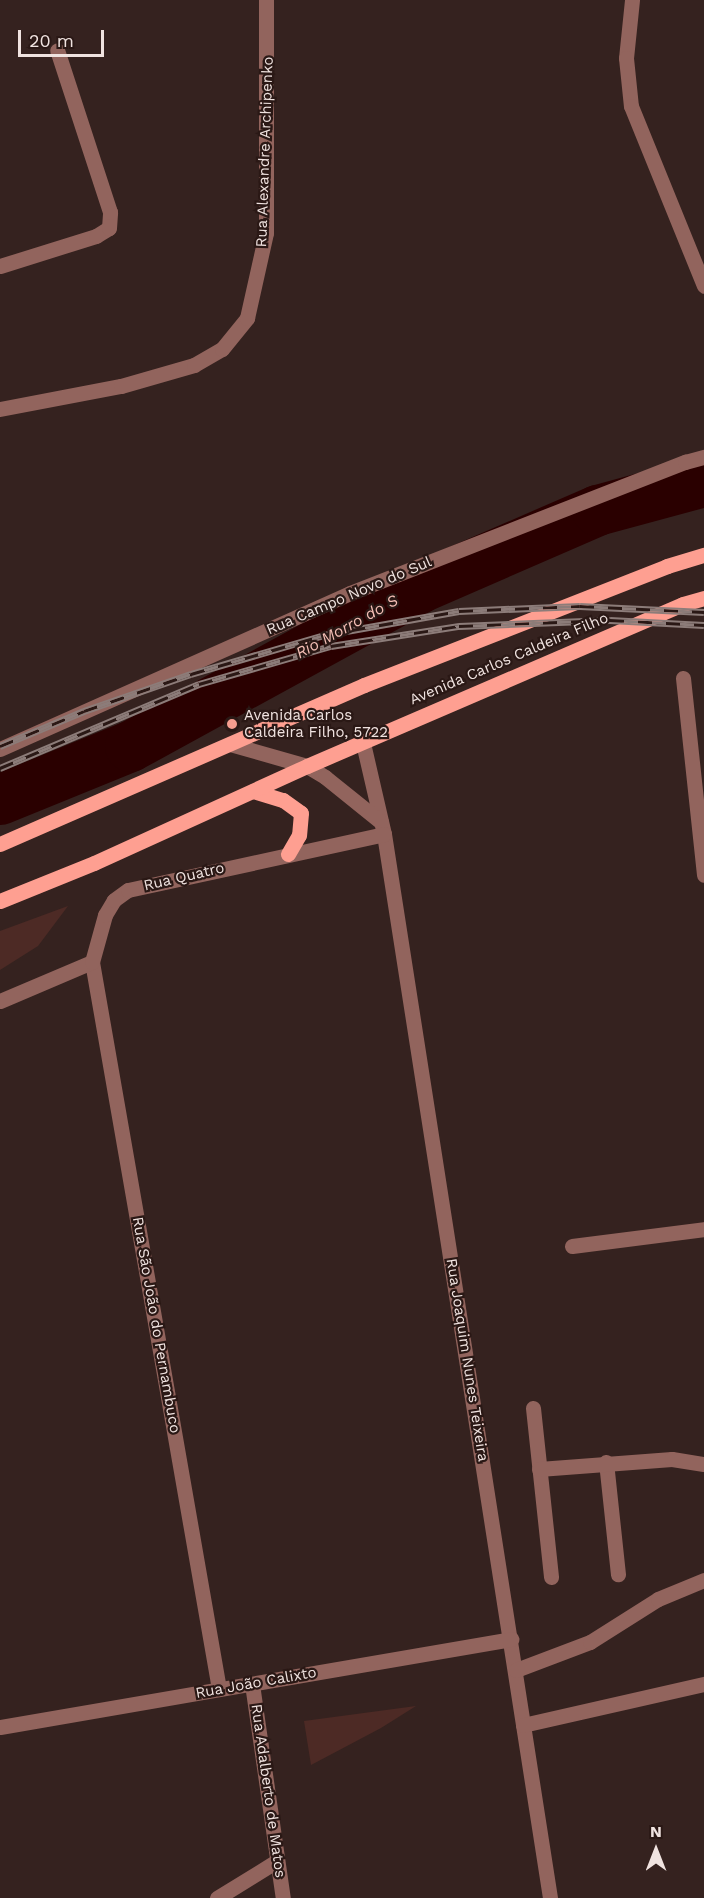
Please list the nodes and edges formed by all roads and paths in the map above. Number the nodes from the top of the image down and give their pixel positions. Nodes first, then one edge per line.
1 (266, 0) edge
2 (632, 0) edge
3 (57, 50) dead end
4 (0, 266) edge
5 (704, 286) edge
6 (0, 410) edge
7 (704, 457) edge
8 (704, 555) edge
9 (704, 598) edge
10 (683, 678) dead end
11 (363, 743) junction
12 (230, 744) junction
13 (0, 749) edge
14 (307, 766) junction
15 (253, 791) junction
16 (382, 828) junction
17 (0, 844) edge
18 (288, 854) junction
19 (704, 875) edge
20 (0, 901) edge
21 (92, 962) junction
22 (0, 1002) edge
23 (704, 1230) edge
24 (572, 1246) dead end
25 (533, 1408) dead end
26 (606, 1462) junction
27 (704, 1464) edge
28 (539, 1469) junction
29 (618, 1574) dead end
30 (551, 1577) dead end
31 (704, 1580) edge
32 (511, 1639) junction
33 (516, 1670) junction
34 (252, 1684) junction
35 (704, 1684) edge
36 (219, 1689) junction
37 (524, 1725) junction
38 (0, 1727) edge
39 (277, 1861) junction
40 (217, 1898) edge
41 (283, 1898) edge
42 (550, 1898) edge

1 - 6 street, Rua Alexandre Archipenko
2 - 5 street
3 - 4 street
7 - 13 street, Rua Campo Novo do Sul
8 - 12 main road, Avenida Carlos Caldeira Filho
9 - 11 main road, Avenida Carlos Caldeira Filho
10 - 19 street
11 - 14 main road, Avenida Carlos Caldeira Filho
11 - 16 street, Rua Joaquim Nunes Teixeira
12 - 14 street
12 - 17 main road, Avenida Carlos Caldeira Filho
14 - 15 main road, Avenida Carlos Caldeira Filho
14 - 16 street
15 - 18 main road
15 - 20 main road, Avenida Carlos Caldeira Filho
16 - 18 street, Rua Quatro
16 - 32 street, Rua Joaquim Nunes Teixeira
18 - 21 street, Rua Quatro
21 - 22 street
21 - 36 street, Rua São João do Pernambuco
23 - 24 street
25 - 28 street
26 - 27 street
26 - 28 street
26 - 29 street
28 - 30 street
31 - 33 street
32 - 33 street, Rua Joaquim Nunes Teixeira
32 - 34 street, Rua João Calixto
33 - 37 street, Rua Joaquim Nunes Teixeira
34 - 36 street, Rua João Calixto
34 - 39 street, Rua Adalberto de Matos
35 - 37 street
36 - 38 street, Rua João Calixto
37 - 42 street, Rua Joaquim Nunes Teixeira
39 - 40 street
39 - 41 street, Rua Adalberto de Matos

